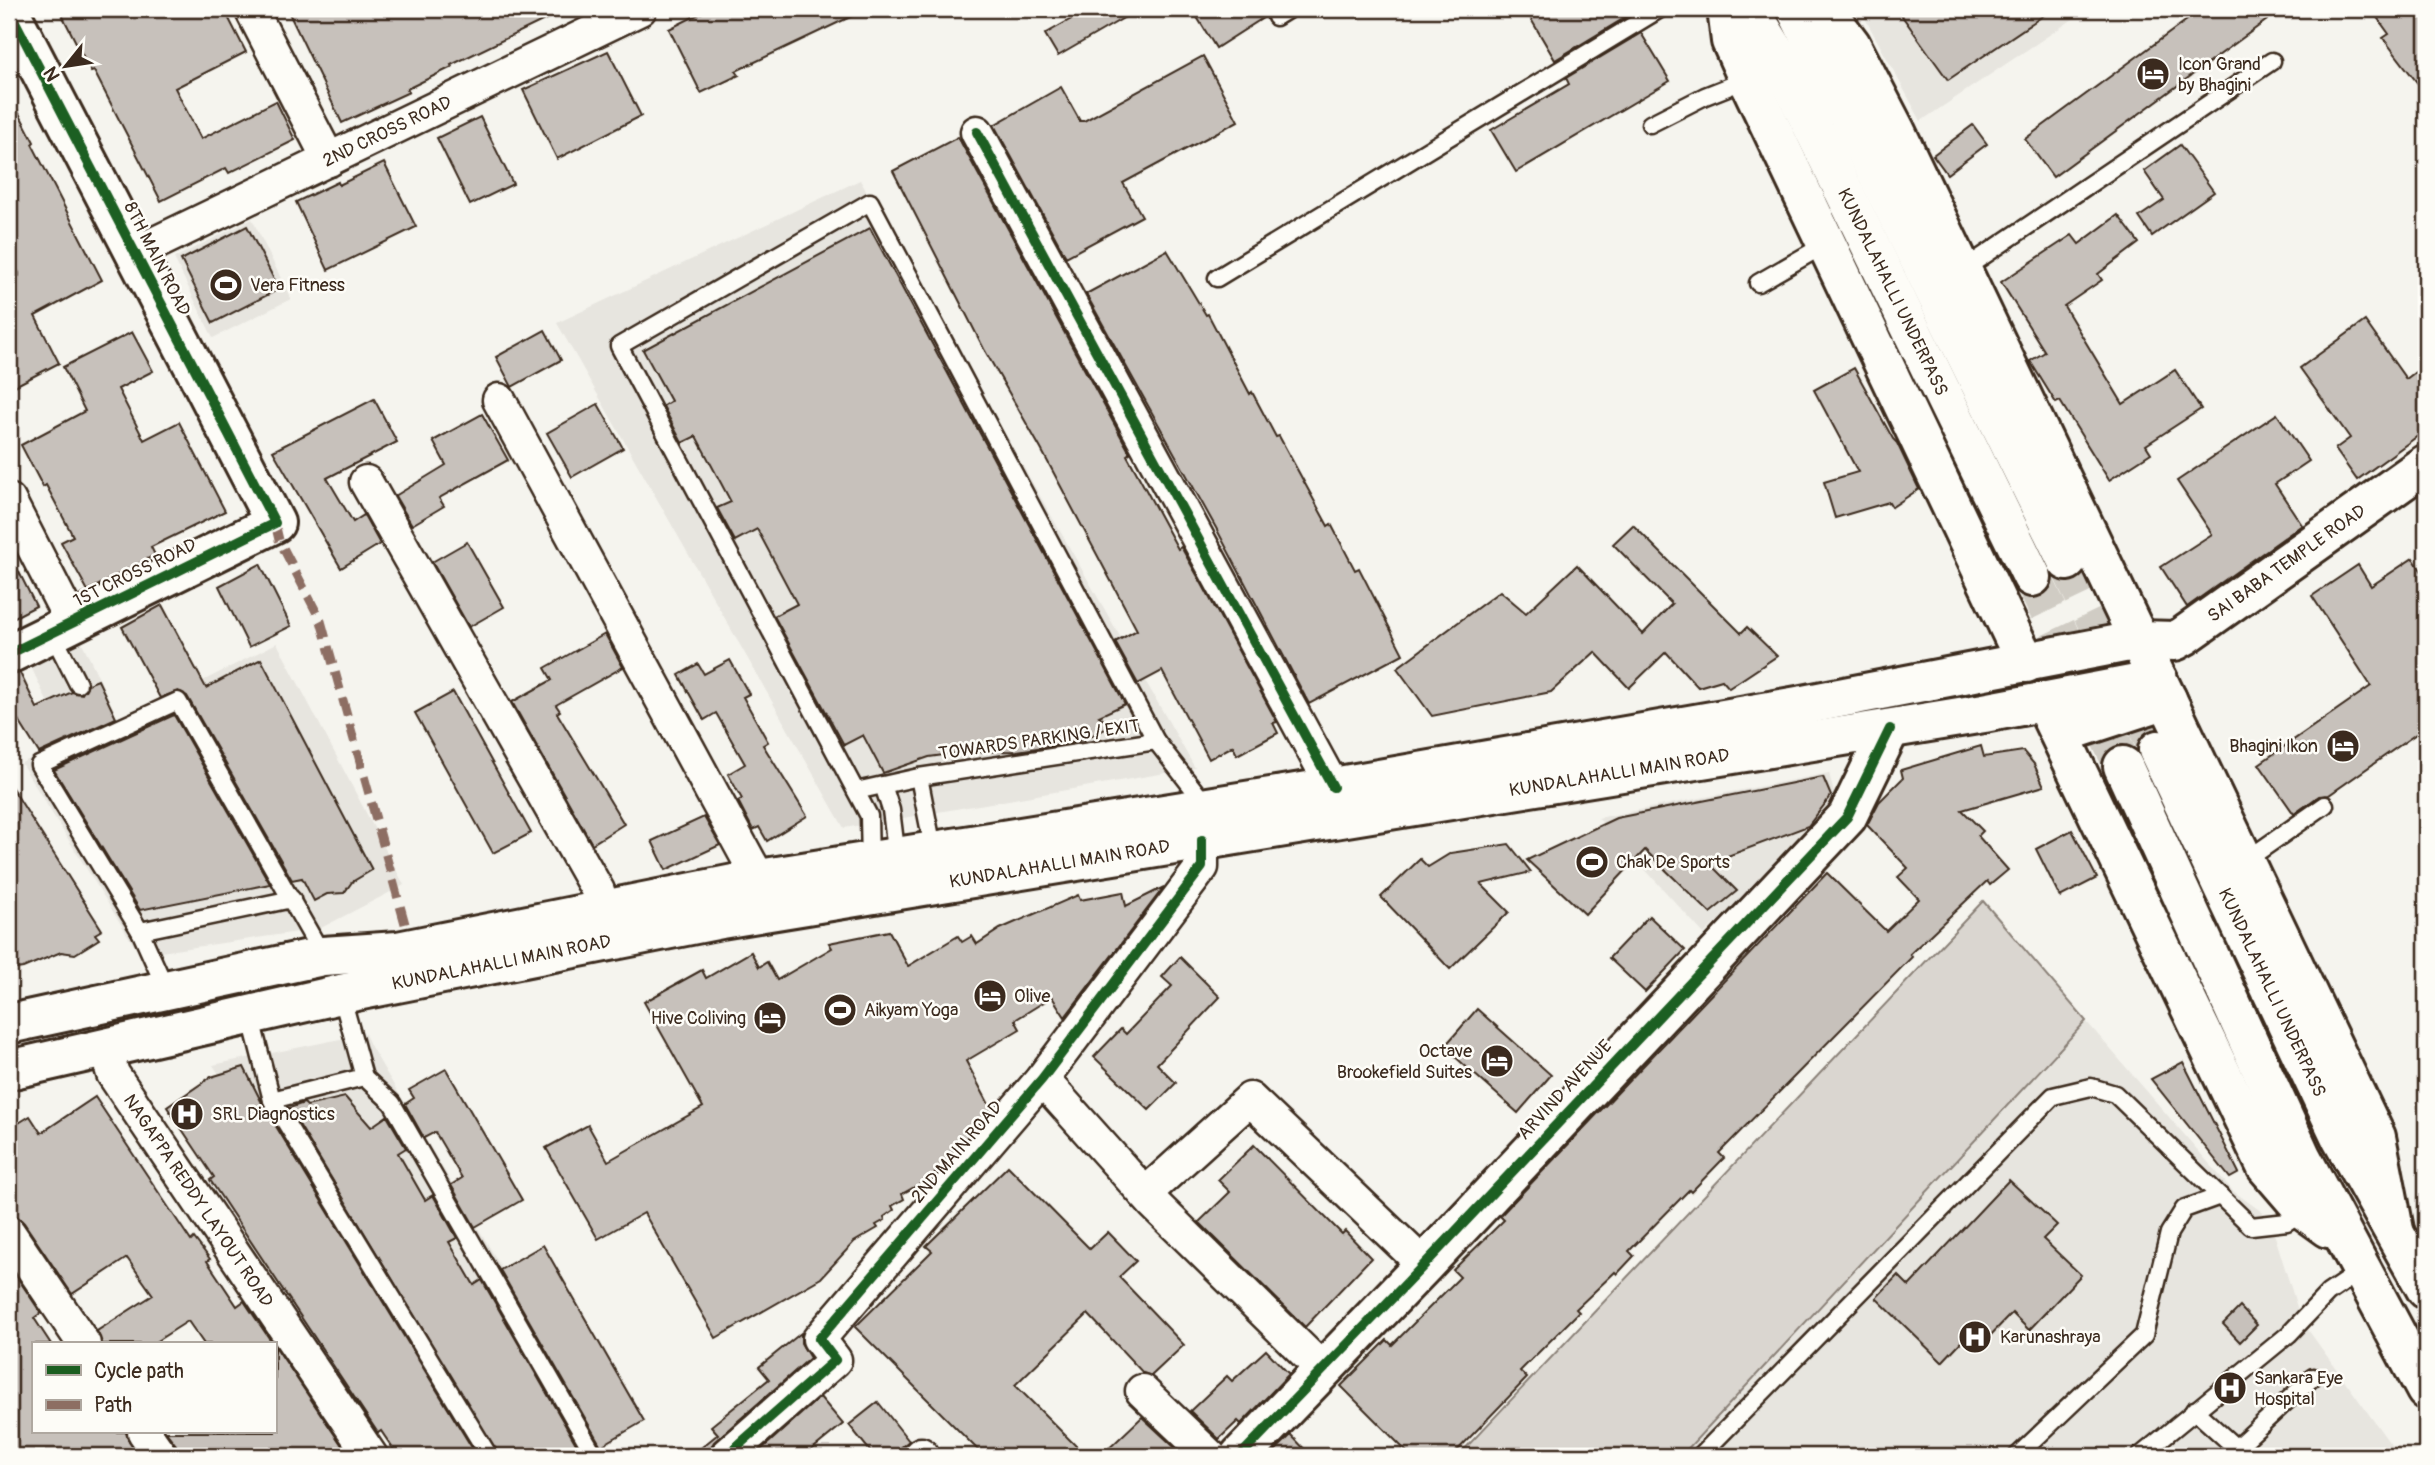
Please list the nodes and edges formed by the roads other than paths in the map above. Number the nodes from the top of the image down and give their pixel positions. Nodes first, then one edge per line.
1 (251, 9) edge
2 (639, 9) edge
3 (1661, 9) edge
4 (1727, 9) edge
5 (1750, 9) edge
6 (1796, 9) edge
7 (1824, 9) edge
8 (9, 10) edge
9 (2272, 61) dead end
10 (1748, 79) junction
11 (1650, 124) dead end
12 (977, 132) dead end
13 (329, 160) junction
14 (1826, 244) junction
15 (135, 253) junction
16 (1961, 271) junction
17 (1217, 278) dead end
18 (1758, 283) dead end
19 (499, 400) dead end
20 (2426, 464) edge
21 (366, 482) dead end
22 (9, 500) edge
23 (275, 523) joint
24 (2067, 561) tunnel mouth
25 (2032, 578) tunnel mouth
26 (62, 628) junction
27 (2157, 640) junction
28 (9, 653) edge
29 (2026, 663) junction
30 (78, 684) dead end
31 (2162, 689) junction
32 (2052, 718) junction
33 (1889, 729) junction
34 (1156, 741) junction
35 (2158, 750) tunnel mouth
36 (2123, 766) tunnel mouth
37 (919, 777) junction
38 (883, 785) junction
39 (1333, 787) junction
40 (856, 791) junction
41 (2325, 806) dead end
42 (1205, 824) junction
43 (883, 860) junction
44 (2245, 861) junction
45 (936, 868) junction
46 (759, 879) junction
47 (292, 899) junction
48 (604, 910) junction
49 (140, 931) junction
50 (323, 956) junction
51 (166, 989) junction
52 (341, 994) junction
53 (250, 1014) junction
54 (9, 1024) edge
55 (105, 1048) junction
56 (9, 1070) edge
57 (364, 1077) junction
58 (1042, 1079) junction
59 (272, 1100) junction
60 (1145, 1194) junction
61 (2220, 1196) junction
62 (2304, 1210) junction
63 (2394, 1230) junction
64 (9, 1233) edge
65 (2353, 1254) junction
66 (1424, 1265) junction
67 (2426, 1289) edge
68 (83, 1342) edge
69 (1323, 1370) junction
70 (2313, 1377) dead end
71 (2426, 1390) edge
72 (1142, 1391) dead end
73 (2194, 1410) junction
74 (145, 1434) edge
75 (2240, 1452) edge
76 (161, 1456) edge
77 (371, 1456) edge
78 (489, 1456) edge
79 (595, 1456) edge
80 (726, 1456) edge
81 (1210, 1456) edge
82 (1240, 1456) edge
83 (1700, 1456) edge
84 (2017, 1456) edge
85 (2140, 1456) edge

1 - 13 street
2 - 13 street, 2ND CROSS ROAD
3 - 17 lane
4 - 10 main road
5 - 25 main road, KUNDALAHALLI UNDERPASS
6 - 24 main road
7 - 16 main road
8 - 15 main road, 8TH MAIN ROAD
9 - 16 lane
10 - 11 lane
10 - 14 main road
12 - 39 street
13 - 15 street, 2ND CROSS ROAD
14 - 18 lane
14 - 29 main road
15 - 23 main road, 8TH MAIN ROAD
16 - 27 main road
19 - 46 street
20 - 27 main road, SAI BABA TEMPLE ROAD
21 - 48 street
22 - 26 street
23 - 26 main road, 1ST CROSS ROAD
26 - 28 main road, 1ST CROSS ROAD
26 - 30 lane
27 - 29 main road, KUNDALAHALLI MAIN ROAD
27 - 31 main road
29 - 39 main road, KUNDALAHALLI MAIN ROAD
31 - 32 main road, KUNDALAHALLI MAIN ROAD
31 - 44 main road
32 - 33 main road, KUNDALAHALLI MAIN ROAD
32 - 62 main road
33 - 42 main road, KUNDALAHALLI MAIN ROAD
33 - 66 main road, ARVIND AVENUE
34 - 37 lane, TOWARDS PARKING / EXIT
34 - 40 lane
34 - 42 lane, TOWARDS PARKING / EXIT
35 - 63 main road, KUNDALAHALLI UNDERPASS
36 - 65 main road
37 - 38 lane
37 - 45 lane, TOWARDS PARKING / EXIT
38 - 40 lane
38 - 43 lane
39 - 42 main road, KUNDALAHALLI MAIN ROAD
40 - 43 lane
41 - 44 lane
42 - 45 main road, KUNDALAHALLI MAIN ROAD
42 - 58 street, 2ND MAIN ROAD
43 - 45 main road, KUNDALAHALLI MAIN ROAD
43 - 46 main road, KUNDALAHALLI MAIN ROAD
44 - 63 main road
45 - 52 main road, KUNDALAHALLI MAIN ROAD
46 - 48 main road, KUNDALAHALLI MAIN ROAD
47 - 49 lane
47 - 49 lane
47 - 50 lane
48 - 50 main road, KUNDALAHALLI MAIN ROAD
49 - 51 lane
50 - 51 main road, KUNDALAHALLI MAIN ROAD
51 - 54 main road, KUNDALAHALLI MAIN ROAD
52 - 53 main road, KUNDALAHALLI MAIN ROAD
52 - 57 lane
53 - 55 main road, KUNDALAHALLI MAIN ROAD
53 - 59 lane
55 - 56 main road, KUNDALAHALLI MAIN ROAD
55 - 77 street, NAGAPPA REDDY LAYOUT ROAD
57 - 59 lane
57 - 79 lane
58 - 60 street
58 - 80 street, 2ND MAIN ROAD
59 - 78 lane
60 - 66 street
60 - 69 street
61 - 62 lane
61 - 83 lane
61 - 84 lane
62 - 65 main road
63 - 67 main road, KUNDALAHALLI UNDERPASS
64 - 68 street
65 - 71 main road
65 - 73 lane
66 - 69 main road, ARVIND AVENUE
69 - 82 main road, ARVIND AVENUE
70 - 75 lane
72 - 81 street
73 - 75 lane
73 - 85 lane
74 - 76 street

